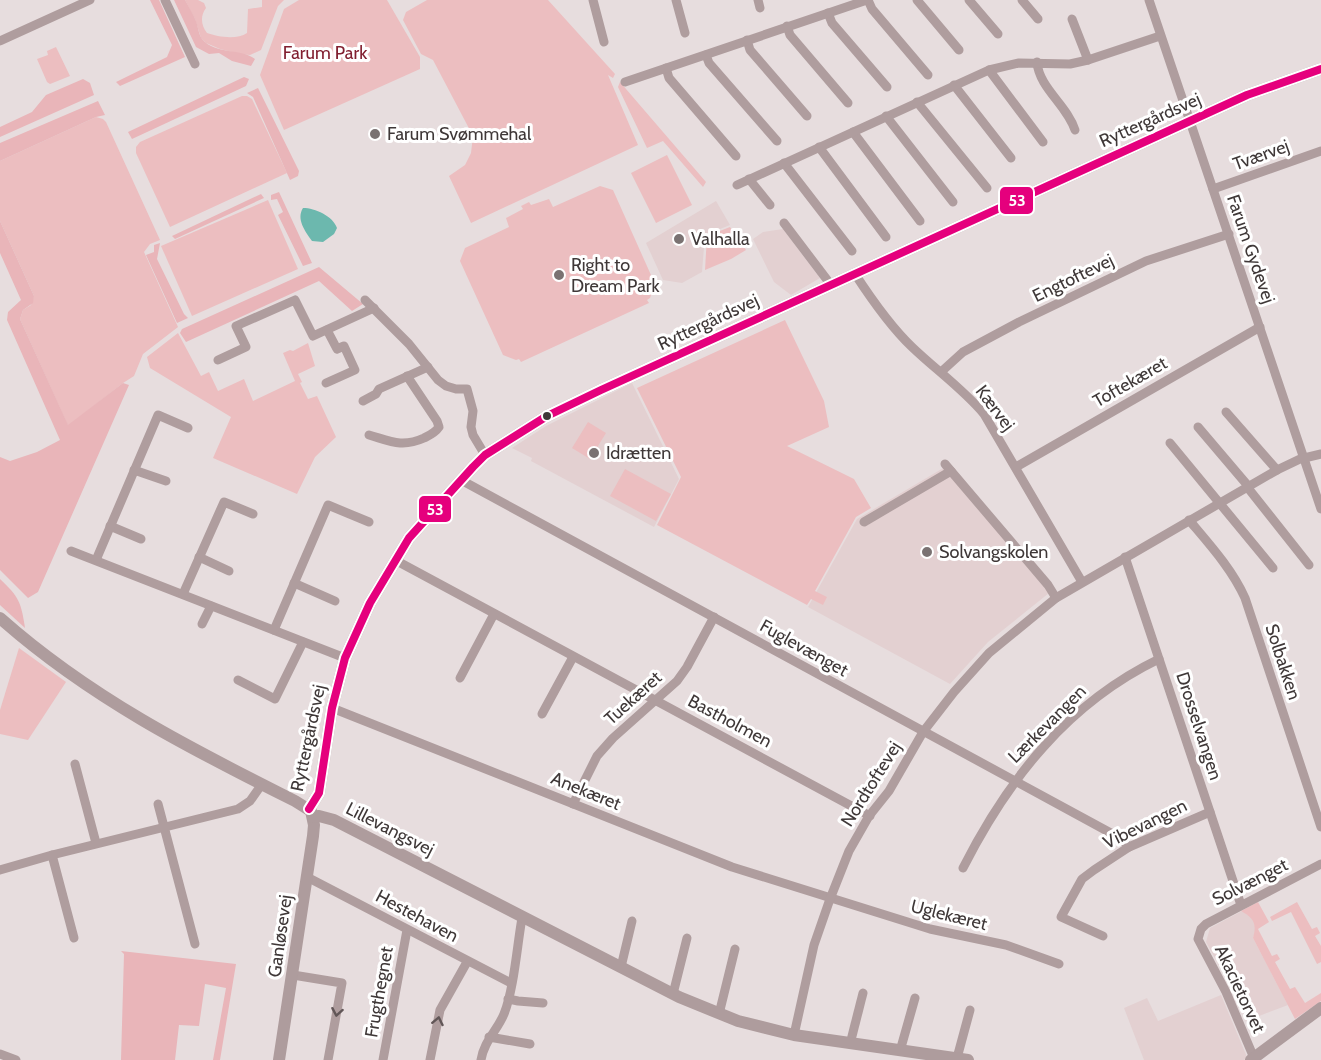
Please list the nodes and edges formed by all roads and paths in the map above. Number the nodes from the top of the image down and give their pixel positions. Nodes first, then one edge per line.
1 (90, 0) edge
2 (165, 0) edge
3 (593, 0) edge
4 (676, 0) edge
5 (868, 0) edge
6 (917, 0) edge
7 (969, 0) edge
8 (1022, 0) edge
9 (1151, 1) edge
10 (828, 13) junction
11 (1038, 19) dead end
12 (1072, 19) dead end
13 (787, 26) junction
14 (685, 33) dead end
15 (998, 34) dead end
16 (1160, 36) junction
17 (747, 40) junction
18 (0, 41) edge
19 (604, 42) dead end
20 (959, 50) dead end
21 (706, 55) junction
22 (1088, 60) junction
23 (1037, 62) junction
24 (195, 64) dead end
25 (666, 68) junction
26 (1321, 69) edge
27 (989, 70) junction
28 (928, 75) dead end
29 (625, 82) dead end
30 (954, 85) junction
31 (887, 87) dead end
32 (917, 102) junction
33 (848, 103) dead end
34 (807, 116) dead end
35 (886, 116) junction
36 (1190, 121) junction
37 (1075, 130) dead end
38 (853, 132) junction
39 (777, 141) dead end
40 (1043, 142) dead end
41 (819, 147) junction
42 (1321, 151) edge
43 (736, 156) dead end
44 (1011, 158) dead end
45 (784, 163) junction
46 (749, 179) junction
47 (737, 185) dead end
48 (987, 188) dead end
49 (1213, 189) junction
50 (953, 202) dead end
51 (770, 205) dead end
52 (920, 220) dead end
53 (784, 224) dead end
54 (1229, 234) junction
55 (886, 237) dead end
56 (852, 251) dead end
57 (855, 274) junction
58 (831, 285) junction
59 (365, 300) dead end
60 (374, 308) junction
61 (1260, 327) junction
62 (327, 330) junction
63 (218, 360) dead end
64 (428, 367) junction
65 (940, 372) junction
66 (407, 376) junction
67 (326, 383) dead end
68 (363, 401) dead end
69 (1226, 412) dead end
70 (1198, 427) dead end
71 (188, 428) dead end
72 (369, 435) dead end
73 (1170, 443) dead end
74 (1321, 454) edge
75 (485, 455) junction
76 (1305, 457) junction
77 (1016, 467) junction
78 (135, 470) junction
79 (1278, 470) junction
80 (461, 480) junction
81 (166, 481) dead end
82 (1248, 487) junction
83 (1219, 503) junction
84 (1321, 509) edge
85 (253, 514) dead end
86 (1189, 520) junction
87 (369, 522) dead end
88 (864, 522) dead end
89 (110, 526) junction
90 (141, 538) dead end
91 (71, 551) dead end
92 (199, 557) junction
93 (1125, 557) junction
94 (96, 560) junction
95 (395, 560) junction
96 (1309, 565) dead end
97 (1273, 568) dead end
98 (229, 571) dead end
99 (1082, 582) junction
100 (294, 583) junction
101 (183, 594) junction
102 (1056, 598) junction
103 (335, 601) dead end
104 (211, 606) junction
105 (494, 614) junction
106 (714, 617) junction
107 (0, 618) edge
108 (202, 624) dead end
109 (274, 630) junction
110 (303, 642) junction
111 (573, 657) junction
112 (345, 658) junction
113 (1159, 659) junction
114 (460, 678) dead end
115 (238, 680) dead end
116 (656, 699) junction
117 (332, 708) junction
118 (542, 714) dead end
119 (923, 732) junction
120 (75, 764) dead end
121 (1014, 782) junction
122 (262, 784) junction
123 (158, 804) dead end
124 (573, 804) junction
125 (1210, 812) junction
126 (311, 813) junction
127 (870, 816) junction
128 (164, 826) junction
129 (1321, 827) edge
130 (96, 843) junction
131 (1129, 847) junction
132 (51, 855) junction
133 (1321, 864) edge
134 (963, 868) dead end
135 (0, 870) edge
136 (307, 877) junction
137 (830, 899) junction
138 (1241, 905) junction
139 (522, 918) junction
140 (632, 921) dead end
141 (407, 930) junction
142 (1198, 933) joint
143 (1103, 936) dead end
144 (74, 938) dead end
145 (687, 938) dead end
146 (195, 944) dead end
147 (735, 949) dead end
148 (468, 962) junction
149 (1059, 964) dead end
150 (621, 968) junction
151 (293, 975) junction
152 (511, 984) junction
153 (863, 993) dead end
154 (673, 994) junction
155 (915, 998) dead end
156 (508, 999) junction
157 (543, 1003) dead end
158 (1321, 1008) edge
159 (970, 1010) dead end
160 (719, 1014) junction
161 (795, 1035) junction
162 (489, 1037) junction
163 (530, 1044) dead end
164 (850, 1044) junction
165 (900, 1051) junction
166 (0, 1054) edge
167 (963, 1059) edge
168 (1252, 1059) edge
169 (16, 1060) edge
170 (279, 1060) edge
171 (328, 1060) edge
172 (383, 1060) edge
173 (430, 1060) edge
174 (481, 1060) edge

1 - 18 street
2 - 24 street
3 - 19 street
4 - 14 street
5 - 10 street
5 - 28 street
6 - 20 street
7 - 15 street
8 - 11 street
9 - 16 street, Farum Gydevej
10 - 13 street
10 - 31 street
12 - 22 street
13 - 17 street
13 - 33 street
16 - 22 street
16 - 36 street, Farum Gydevej
17 - 21 street
17 - 34 street
21 - 25 street
21 - 39 street
22 - 23 street
23 - 27 street
23 - 37 street
25 - 29 street
25 - 43 street
26 - 36 street, Ryttergårdsvej
27 - 30 street
27 - 40 street
30 - 32 street
30 - 44 street
32 - 35 street
32 - 48 street
35 - 38 street
35 - 50 street
36 - 49 street, Farum Gydevej
36 - 57 street, Ryttergårdsvej
38 - 41 street
38 - 52 street
41 - 45 street
41 - 55 street
42 - 49 street, Tværvej
45 - 46 street
45 - 56 street
46 - 47 street
46 - 51 street
49 - 54 street, Farum Gydevej
53 - 58 street
54 - 61 street, Farum Gydevej
54 - 65 street, Engtoftevej
57 - 58 street, Ryttergårdsvej
57 - 65 street, Kærvej
58 - 75 street, Ryttergårdsvej
59 - 60 street
60 - 62 street
60 - 64 street
61 - 76 street, Farum Gydevej
61 - 77 street, Toftekæret
62 - 63 street
62 - 67 street
64 - 66 street
64 - 75 street
65 - 77 street, Kærvej
66 - 68 street
66 - 72 street
69 - 79 street
70 - 82 street
71 - 78 street
73 - 83 street
74 - 76 street, Nordtoftevej
75 - 80 street, Ryttergårdsvej
76 - 79 street, Nordtoftevej
76 - 84 street, Farum Gydevej
77 - 99 street, Kærvej
78 - 81 street
78 - 89 street
79 - 82 street, Nordtoftevej
80 - 95 street, Ryttergårdsvej
80 - 106 street, Fuglevænget
82 - 83 street, Nordtoftevej
82 - 96 street
83 - 86 street, Nordtoftevej
83 - 97 street
85 - 92 street
86 - 93 street, Nordtoftevej
86 - 129 street, Solbakken
87 - 100 street
88 - 102 street
89 - 90 street
89 - 94 street
91 - 94 street
92 - 98 street
92 - 101 street
93 - 99 street, Nordtoftevej
93 - 113 street, Drosselvangen
94 - 101 street
95 - 105 street, Bastholmen
95 - 112 street, Ryttergårdsvej
99 - 102 street, Nordtoftevej
100 - 103 street
100 - 109 street
101 - 104 street
102 - 119 street, Nordtoftevej
104 - 108 street
104 - 109 street
105 - 111 street, Bastholmen
105 - 114 street
106 - 116 street, Tuekæret
106 - 119 street, Fuglevænget
107 - 122 street, Lillevangsvej
109 - 110 street
110 - 112 street
110 - 115 street
111 - 116 street, Bastholmen
111 - 118 street
112 - 117 street, Ryttergårdsvej
113 - 121 street, Lærkevangen
113 - 125 street, Drosselvangen
116 - 124 street, Tuekæret
116 - 127 street, Bastholmen
117 - 124 street, Anekæret
117 - 126 street, Ryttergårdsvej
119 - 121 street, Fuglevænget
119 - 127 street, Nordtoftevej
120 - 130 street
121 - 131 street, Fuglevænget
121 - 134 street, Lærkevangen
122 - 126 street, Lillevangsvej
122 - 128 street
123 - 128 street
124 - 137 street, Anekæret
125 - 131 street, Vibevangen
125 - 138 street, Drosselvangen
126 - 136 street, Ganløsevej
126 - 139 street, Lillevangsvej
127 - 137 street, Nordtoftevej
128 - 130 street
128 - 146 street
130 - 132 street
131 - 143 street, Vibevangen
132 - 135 street
132 - 144 street
133 - 138 street, Solvænget
136 - 141 street, Hestehaven
136 - 151 street, Ganløsevej
137 - 149 street, Uglekæret
137 - 161 street, Nordtoftevej
138 - 142 street, Solvænget
139 - 150 street, Lillevangsvej
139 - 152 street
140 - 150 street
141 - 148 street, Hestehaven
141 - 172 street, Frugthegnet
142 - 168 street, Akacietorvet
145 - 154 street
147 - 160 street
148 - 152 street, Hestehaven
173 -> 148 street
150 - 154 street, Lillevangsvej
151 - 170 street, Ganløsevej
151 -> 171 street
152 - 156 street
153 - 164 street
154 - 160 street, Lillevangsvej
155 - 165 street
156 - 157 street
156 - 162 street
158 - 168 street
159 - 167 street, Lillevangsvej
160 - 161 street, Lillevangsvej
161 - 164 street, Lillevangsvej
162 - 163 street
162 - 174 street
164 - 165 street, Lillevangsvej
165 - 167 street, Lillevangsvej
166 - 169 street

